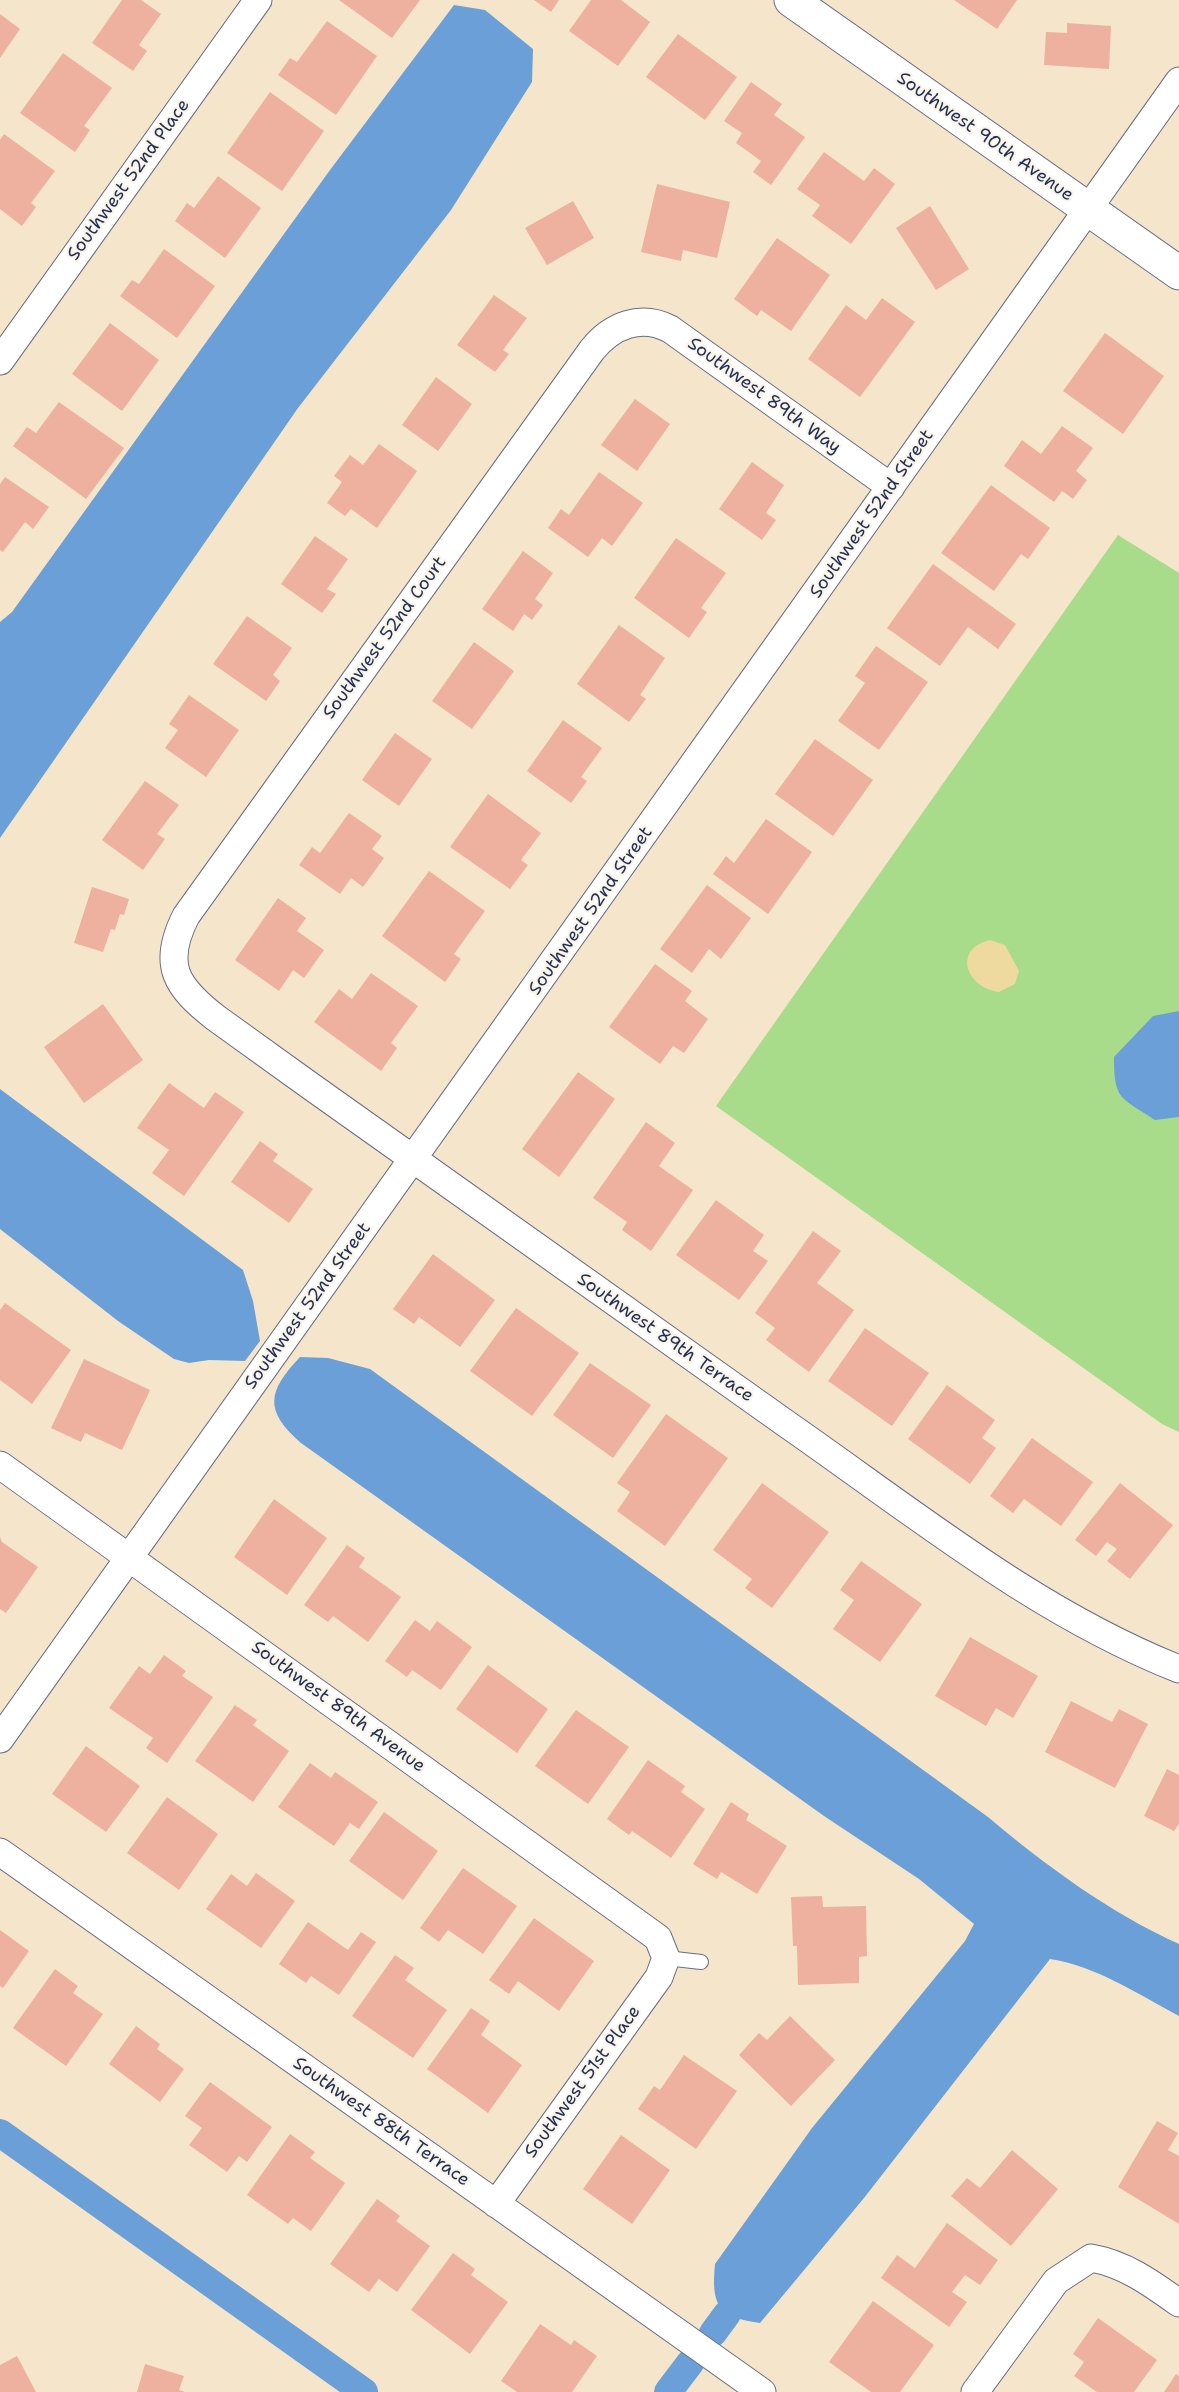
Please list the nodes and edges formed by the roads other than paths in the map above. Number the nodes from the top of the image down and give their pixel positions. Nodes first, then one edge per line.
1 (258, 0) edge
2 (791, 0) edge
3 (1179, 81) edge
4 (1087, 210) junction
5 (1179, 273) edge
6 (631, 323) joint
7 (0, 361) edge
8 (891, 487) junction
9 (176, 973) joint
10 (413, 1161) junction
11 (0, 1465) edge
12 (130, 1557) junction
13 (1179, 1669) edge
14 (0, 1739) edge
15 (0, 1852) edge
16 (666, 1958) junction
17 (701, 1962) dead end
18 (496, 2204) junction
19 (1179, 2303) edge
20 (762, 2392) edge
21 (975, 2392) edge

1 - 7 street, Southwest 52nd Place
2 - 4 street, Southwest 90th Avenue
3 - 4 street, Southwest 52nd Street
4 - 5 street, Southwest 90th Avenue
4 - 8 street, Southwest 52nd Street
6 - 8 street, Southwest 89th Way
6 - 9 street, Southwest 52nd Court
8 - 10 street, Southwest 52nd Street
9 - 10 street, Southwest 89th Terrace
10 - 12 street, Southwest 52nd Street
10 - 13 street, Southwest 89th Terrace
11 - 12 street, Southwest 89th Avenue
12 - 14 street, Southwest 52nd Street
12 - 16 street, Southwest 89th Avenue
15 - 18 street, Southwest 88th Terrace
16 - 17 lane
16 - 18 street, Southwest 51st Place
18 - 20 street, Southwest 88th Terrace
19 - 21 street

